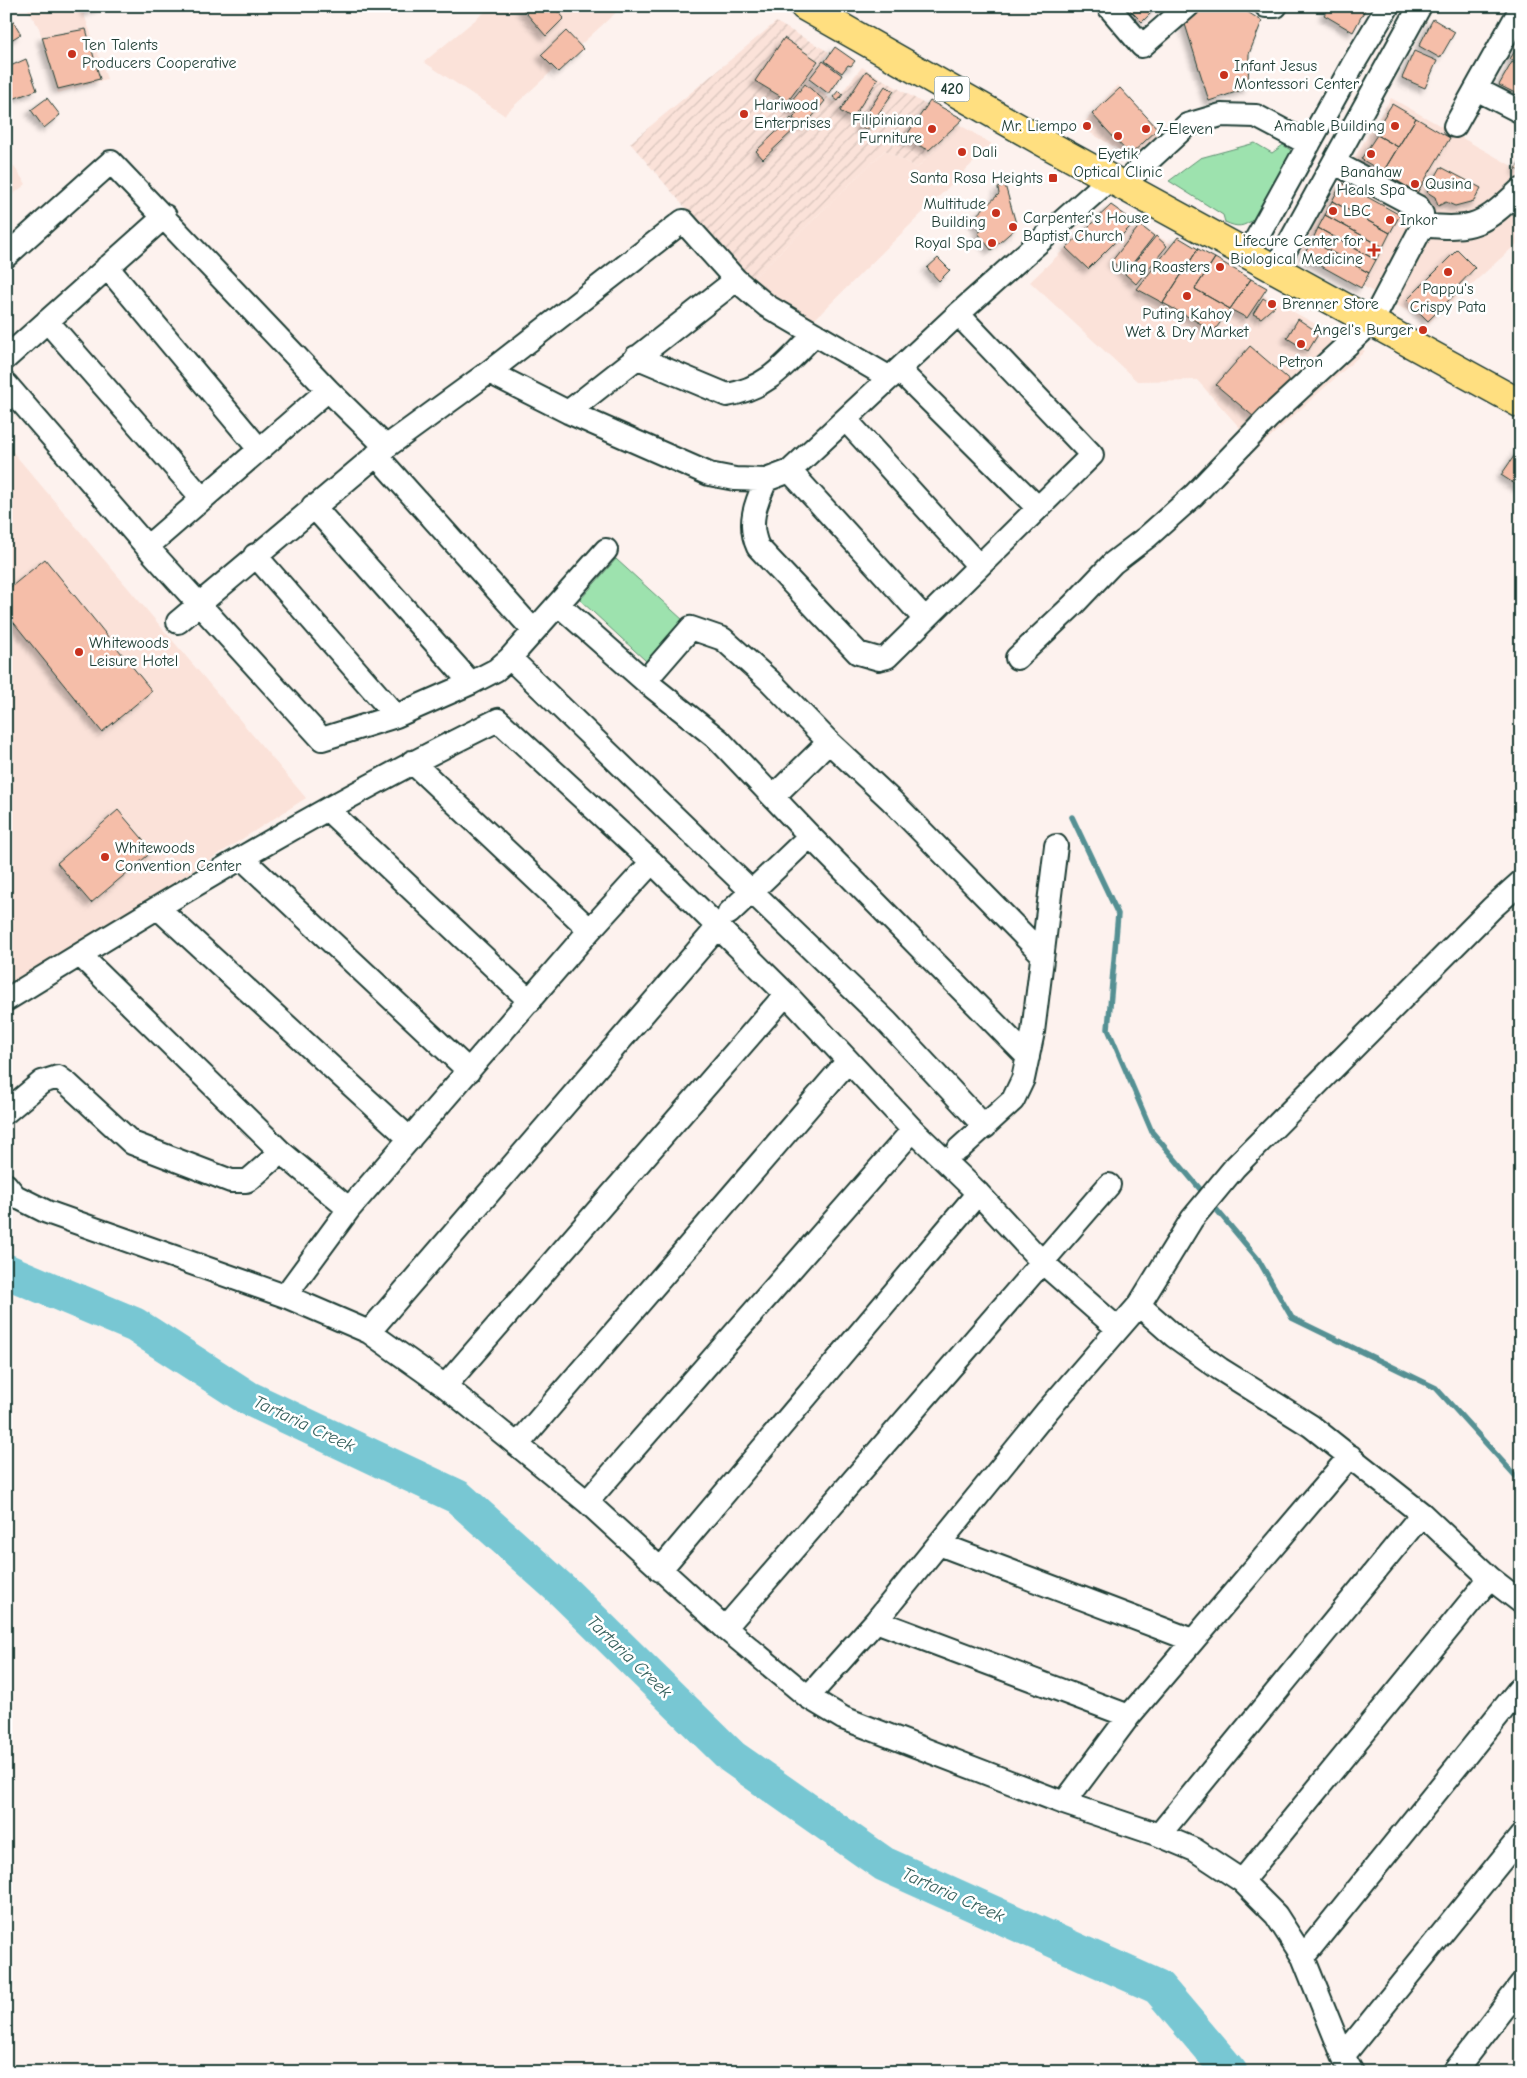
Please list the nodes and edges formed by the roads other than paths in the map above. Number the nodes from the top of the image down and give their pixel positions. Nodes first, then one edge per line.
1 (804, 6) edge
2 (1108, 6) edge
3 (1188, 6) edge
4 (1266, 6) edge
5 (1276, 6) edge
6 (1388, 6) edge
7 (1420, 6) edge
8 (1520, 11) edge
9 (1362, 51) junction
10 (1388, 65) junction
11 (1476, 89) junction
12 (1336, 97) junction
13 (1363, 112) junction
14 (1521, 112) edge
15 (1455, 126) dead end
16 (1309, 144) junction
17 (1335, 163) junction
18 (1116, 182) junction
19 (1520, 190) edge
20 (165, 216) junction
21 (1423, 225) junction
22 (1248, 254) junction
23 (6, 256) edge
24 (107, 267) junction
25 (1275, 269) junction
26 (736, 280) junction
27 (958, 314) junction
28 (47, 321) junction
29 (1372, 322) junction
30 (815, 334) junction
31 (636, 357) junction
32 (6, 358) edge
33 (489, 372) junction
34 (895, 374) junction
35 (6, 384) edge
36 (328, 390) junction
37 (1521, 404) edge
38 (568, 412) junction
39 (846, 420) junction
40 (259, 449) junction
41 (381, 451) junction
42 (790, 471) junction
43 (766, 480) junction
44 (202, 498) junction
45 (313, 506) junction
46 (1038, 508) junction
47 (147, 546) junction
48 (606, 550) dead end
49 (255, 555) junction
50 (979, 566) junction
51 (200, 604) junction
52 (559, 604) junction
53 (925, 620) junction
54 (178, 622) dead end
55 (533, 630) junction
56 (510, 658) junction
57 (1017, 658) dead end
58 (644, 681) junction
59 (472, 683) junction
60 (396, 716) junction
61 (829, 742) junction
62 (412, 762) junction
63 (773, 796) junction
64 (328, 810) junction
65 (810, 836) junction
66 (1056, 846) dead end
67 (243, 859) junction
68 (652, 862) junction
69 (1521, 882) edge
70 (752, 891) junction
71 (158, 908) junction
72 (723, 920) junction
73 (590, 930) junction
74 (1042, 954) junction
75 (80, 955) junction
76 (786, 994) junction
77 (6, 1000) edge
78 (530, 1001) junction
79 (1028, 1057) junction
80 (848, 1061) junction
81 (469, 1071) junction
82 (6, 1112) edge
83 (985, 1127) junction
84 (913, 1130) junction
85 (410, 1139) junction
86 (959, 1149) dead end
87 (281, 1152) junction
88 (6, 1185) edge
89 (1109, 1185) dead end
90 (978, 1193) junction
91 (349, 1209) junction
92 (1042, 1262) junction
93 (285, 1296) junction
94 (1139, 1305) junction
95 (1118, 1328) junction
96 (369, 1332) junction
97 (445, 1386) junction
98 (518, 1444) junction
99 (1350, 1456) junction
100 (587, 1502) junction
101 (1422, 1514) junction
102 (939, 1544) junction
103 (660, 1570) junction
104 (1490, 1578) junction
105 (1521, 1602) edge
106 (876, 1621) junction
107 (725, 1628) junction
108 (1192, 1640) junction
109 (1521, 1688) edge
110 (808, 1697) junction
111 (1129, 1716) junction
112 (1064, 1803) junction
113 (1159, 1835) junction
114 (1521, 1836) edge
115 (1242, 1881) junction
116 (1303, 1957) junction
117 (1521, 1985) edge
118 (1347, 2064) edge
119 (1454, 2072) edge

1 - 18 main road, 420
2 - 3 street
4 - 5 street
6 - 9 street
7 - 10 street
8 - 11 street
9 - 10 street
9 - 12 street
10 - 13 street
11 - 14 street
11 - 15 street
12 - 13 street
12 - 16 street
13 - 17 street
16 - 18 street
16 - 22 street
17 - 21 street
17 - 25 street
18 - 22 main road, 420
18 - 27 street
19 - 21 street
20 - 23 street
20 - 24 street
20 - 36 street
21 - 29 street
22 - 25 main road, 420
24 - 28 street
24 - 40 street
25 - 29 main road, 420
26 - 30 street
26 - 31 street
26 - 33 street
27 - 34 street
27 - 46 street
28 - 32 street
28 - 44 street
29 - 37 main road, 420
29 - 57 street
30 - 31 street
30 - 34 street
31 - 38 street
33 - 38 street
33 - 41 street
34 - 39 street
34 - 46 street
35 - 47 street
36 - 40 street
36 - 41 street
38 - 43 street
39 - 42 street
39 - 50 street
40 - 44 street
41 - 45 street
41 - 55 street
42 - 43 street
42 - 53 street
43 - 53 street
44 - 47 street
45 - 49 street
45 - 59 street
46 - 50 street
47 - 51 street
48 - 52 street
49 - 51 street
49 - 60 street
50 - 53 street
51 - 54 street
51 - 60 street
52 - 55 street
52 - 58 street
55 - 56 street
56 - 59 street
56 - 70 street
58 - 61 street
58 - 63 street
59 - 60 street
61 - 63 street
61 - 74 street
62 - 64 street
62 - 68 street
62 - 73 street
63 - 65 street
64 - 67 street
64 - 78 street
65 - 70 street
65 - 79 street
66 - 74 street
67 - 71 street
67 - 81 street
68 - 72 street
68 - 73 street
69 - 94 street
70 - 72 street
70 - 83 street
71 - 75 street
71 - 85 street
72 - 76 street
72 - 96 street
73 - 78 street
74 - 79 street
75 - 77 street
75 - 87 street
76 - 80 street
76 - 97 street
78 - 81 street
79 - 83 street
80 - 84 street
80 - 98 street
81 - 85 street
82 - 87 street
83 - 86 street
84 - 90 street
84 - 100 street
85 - 91 street
87 - 91 street
88 - 93 street
89 - 92 street
90 - 92 street
90 - 103 street
91 - 93 street
92 - 95 street
92 - 107 street
93 - 96 street
94 - 95 street
94 - 99 street
95 - 102 street
96 - 97 street
97 - 98 street
98 - 100 street
99 - 101 street
99 - 108 street
100 - 103 street
101 - 104 street
101 - 113 street
102 - 106 street
102 - 108 street
103 - 107 street
104 - 105 street
104 - 115 street
106 - 110 street
106 - 111 street
107 - 110 street
108 - 111 street
109 - 116 street
110 - 112 street
111 - 112 street
112 - 113 street
113 - 115 street
114 - 118 street
115 - 116 street
116 - 118 street
117 - 119 street

